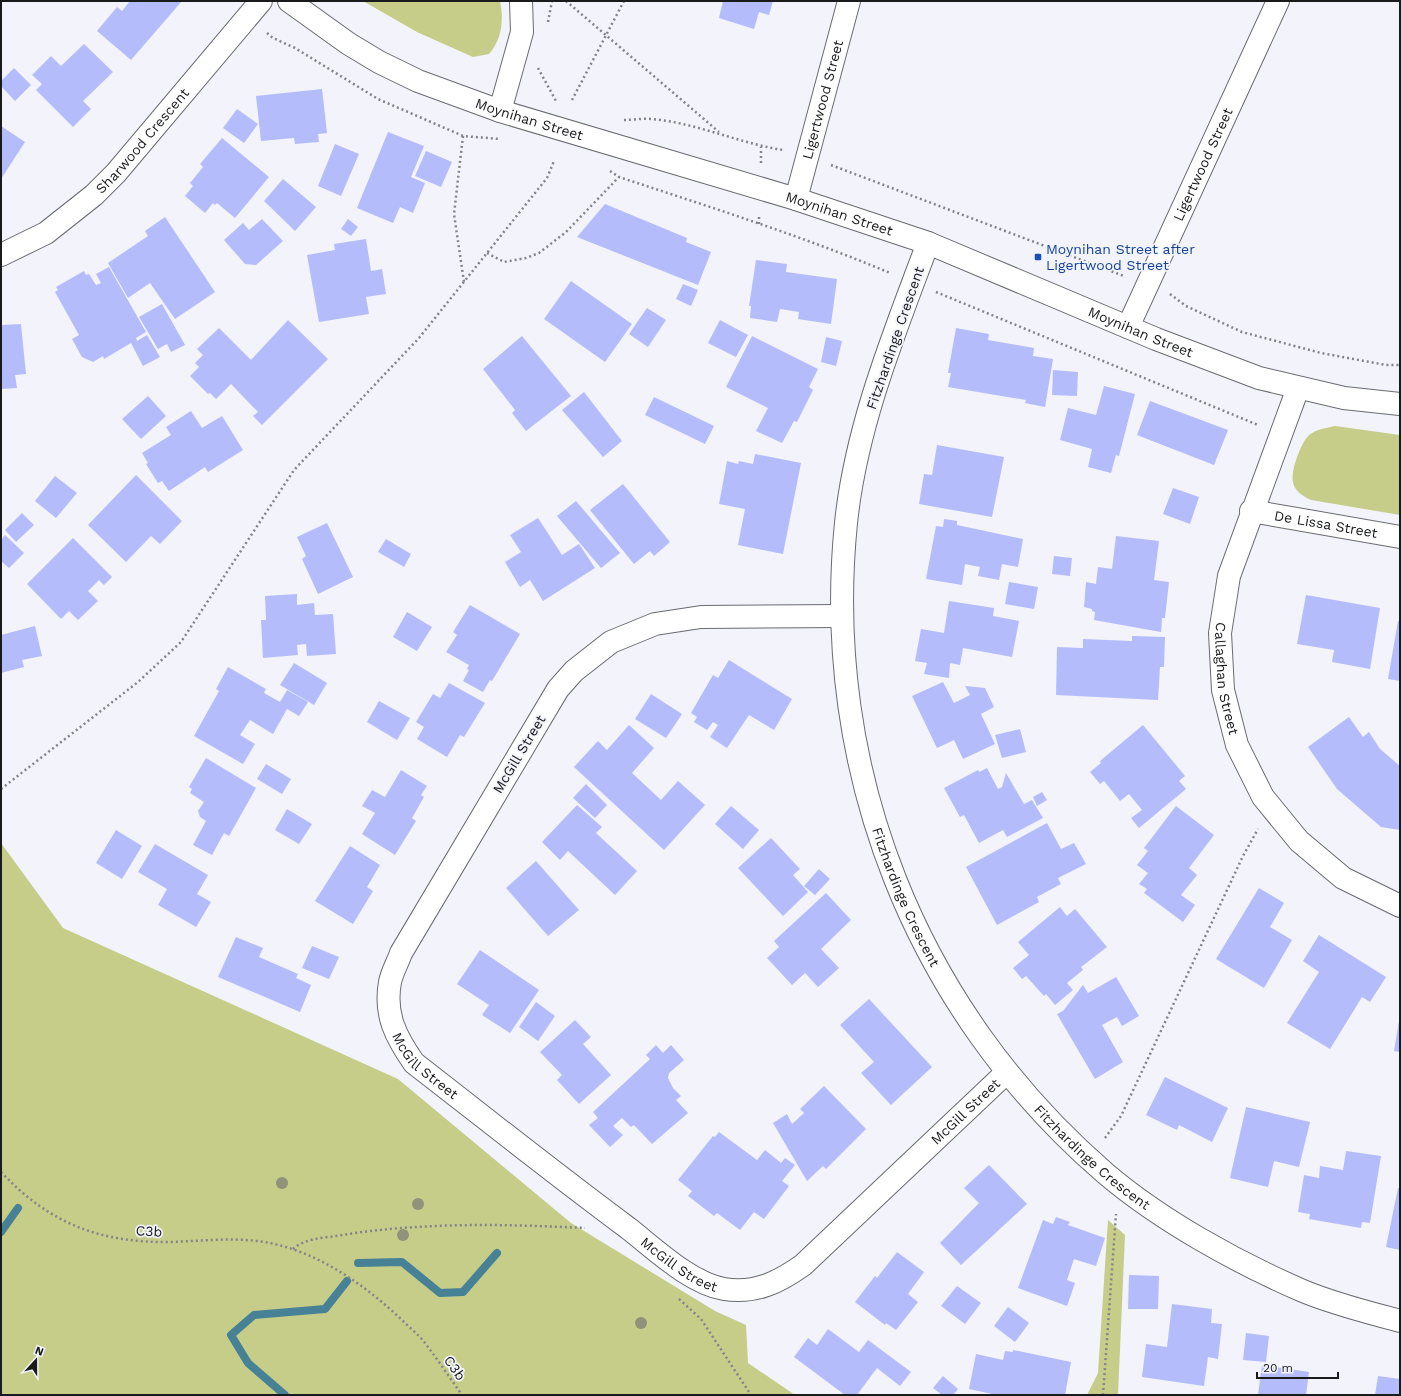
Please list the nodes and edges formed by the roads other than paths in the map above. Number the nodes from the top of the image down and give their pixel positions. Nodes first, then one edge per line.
1 (261, 1) edge
2 (289, 1) edge
3 (521, 1) edge
4 (849, 1) edge
5 (1278, 1) edge
6 (500, 111) junction
7 (796, 199) junction
8 (928, 243) junction
9 (1, 255) edge
10 (1128, 327) junction
11 (1298, 388) junction
12 (1400, 404) edge
13 (1252, 512) junction
14 (1400, 537) edge
15 (842, 616) junction
16 (1400, 906) edge
17 (1006, 1072) junction
18 (1400, 1321) edge

1 - 9 street, Sharwood Crescent
2 - 6 street, Moynihan Street
3 - 6 street
4 - 7 street, Ligertwood Street
5 - 10 street, Ligertwood Street
6 - 7 street, Moynihan Street
7 - 8 street, Moynihan Street
8 - 10 street, Moynihan Street
8 - 15 street, Fitzhardinge Crescent
10 - 11 street, Moynihan Street
11 - 12 street, Moynihan Street
11 - 13 street, Callaghan Street
13 - 14 street, De Lissa Street
13 - 16 street, Callaghan Street
15 - 17 street, Fitzhardinge Crescent
15 - 17 street, McGill Street
17 - 18 street, Fitzhardinge Crescent

